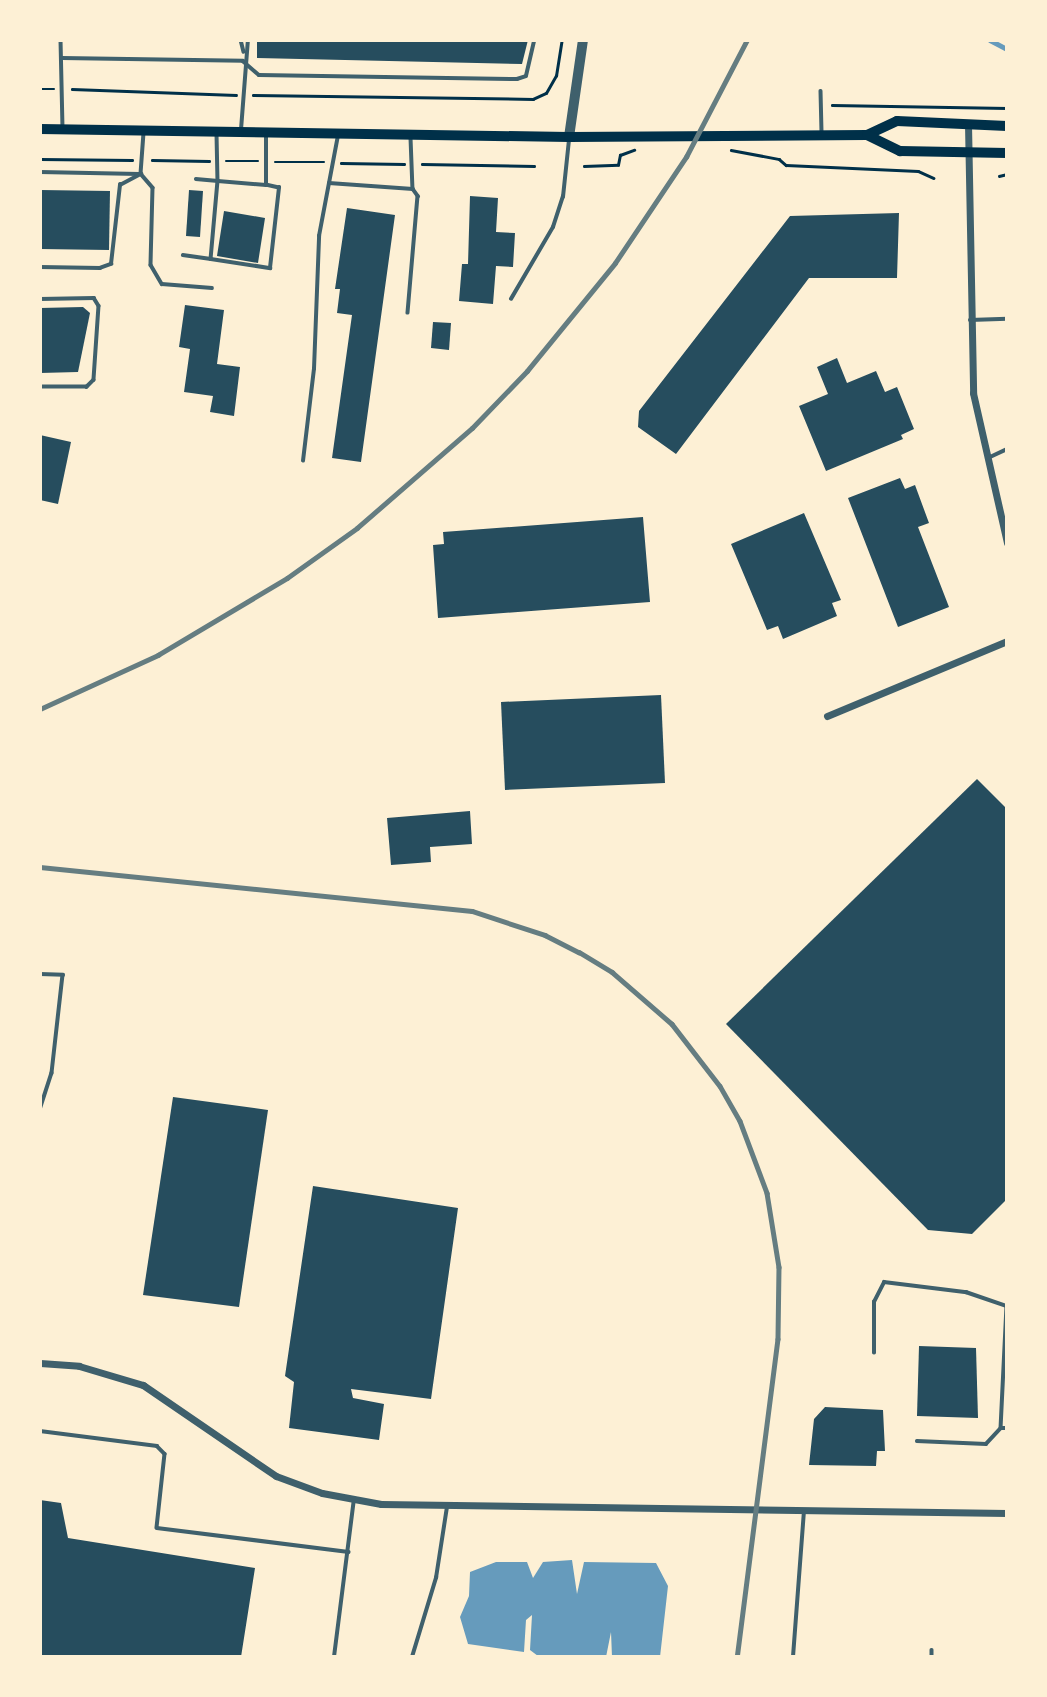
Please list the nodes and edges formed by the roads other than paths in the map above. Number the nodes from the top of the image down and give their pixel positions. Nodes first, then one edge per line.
1 (61, 40) edge
2 (241, 40) edge
3 (248, 40) edge
4 (534, 40) edge
5 (583, 40) edge
6 (244, 52) junction
7 (62, 58) junction
8 (243, 61) junction
9 (821, 91) dead end
10 (968, 124) junction
11 (1007, 126) edge
12 (40, 129) edge
13 (63, 130) junction
14 (144, 131) junction
15 (217, 131) junction
16 (241, 132) junction
17 (266, 132) junction
18 (338, 133) junction
19 (410, 134) junction
20 (822, 135) junction
21 (867, 135) junction
22 (569, 137) junction
23 (968, 151) junction
24 (1007, 153) edge
25 (40, 172) edge
26 (141, 174) junction
27 (196, 179) dead end
28 (218, 181) junction
29 (329, 183) junction
30 (266, 186) junction
31 (413, 189) junction
32 (183, 255) dead end
33 (211, 259) junction
34 (40, 267) edge
35 (212, 288) dead end
36 (40, 299) edge
37 (512, 299) dead end
38 (408, 313) dead end
39 (1007, 319) edge
40 (969, 320) junction
41 (40, 387) edge
42 (1007, 449) edge
43 (986, 459) junction
44 (303, 461) dead end
45 (1007, 543) edge
46 (1007, 641) edge
47 (827, 716) dead end
48 (40, 974) edge
49 (40, 1109) edge
50 (1007, 1306) edge
51 (874, 1353) dead end
52 (40, 1363) edge
53 (1004, 1428) edge
54 (40, 1431) edge
55 (917, 1441) dead end
56 (354, 1499) junction
57 (447, 1504) junction
58 (804, 1510) junction
59 (1007, 1513) edge
60 (349, 1552) junction
61 (932, 1650) dead end
62 (334, 1657) edge
63 (412, 1657) edge
64 (793, 1657) edge
65 (932, 1657) edge

1 - 7 lane
2 - 6 lane
3 - 6 lane
4 - 8 lane
5 - 22 street
6 - 8 lane
7 - 8 lane
7 - 13 lane
8 - 16 lane
9 - 20 lane
10 - 11 main road
10 - 21 main road
10 - 23 street
12 - 13 main road
13 - 14 main road
14 - 15 main road
14 - 26 lane
15 - 16 main road
15 - 28 lane
16 - 17 main road
17 - 18 main road
17 - 30 lane
18 - 19 main road
18 - 29 lane
19 - 22 main road
19 - 31 lane
20 - 21 main road
20 - 22 main road
21 - 23 main road
22 - 37 lane
23 - 24 main road
23 - 40 street
25 - 26 lane
26 - 34 lane
26 - 35 lane
27 - 28 lane
28 - 30 lane
28 - 33 lane
29 - 31 lane
29 - 44 lane
30 - 33 lane
31 - 38 lane
32 - 33 lane
36 - 41 lane
39 - 40 lane
40 - 43 street
42 - 43 lane
43 - 45 street
46 - 47 street
48 - 49 lane
50 - 51 lane
50 - 53 lane
52 - 56 street
53 - 55 lane
54 - 60 lane
56 - 57 street
56 - 60 lane
57 - 58 street
57 - 63 lane
58 - 59 street
58 - 64 lane
60 - 62 lane
61 - 65 lane

